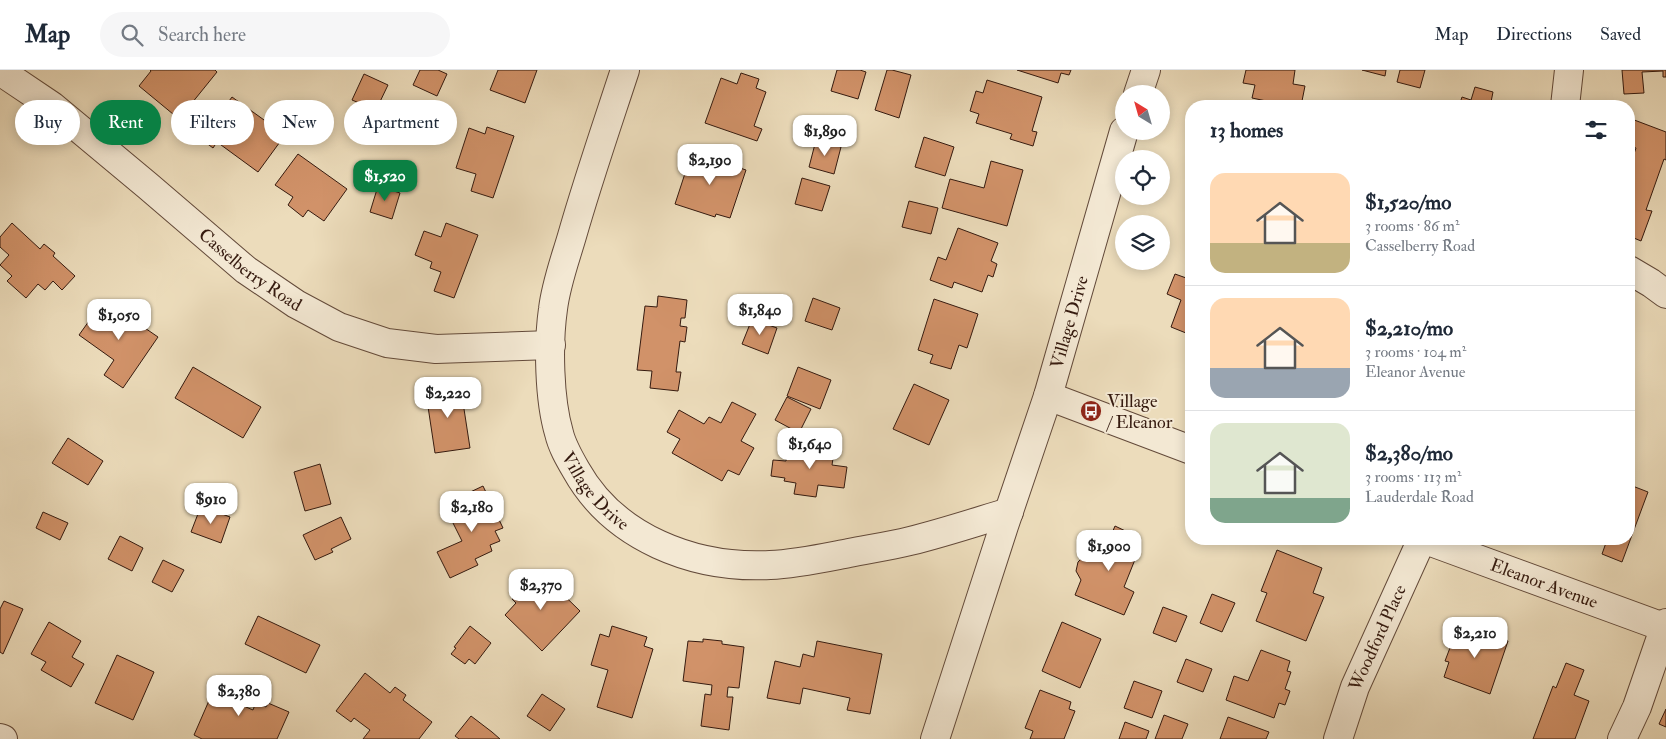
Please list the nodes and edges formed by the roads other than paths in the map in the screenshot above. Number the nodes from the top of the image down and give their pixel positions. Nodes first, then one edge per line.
1 (625, 70) edge
2 (1146, 70) edge
3 (1569, 70) edge
4 (0, 71) edge
5 (1141, 85) edge
6 (1566, 100) edge
7 (1121, 140) edge
8 (1635, 274) edge
9 (1666, 294) edge
10 (551, 345) junction
11 (1048, 396) junction
12 (1185, 448) edge
13 (1009, 512) junction
14 (1419, 545) edge
15 (1439, 545) edge
16 (1665, 626) edge
17 (935, 739) edge
18 (1338, 739) edge
19 (1622, 739) edge

1 - 10 street, Village Drive
2 - 5 street
3 - 6 street
4 - 10 street, Casselberry Road
7 - 11 street, Village Drive
8 - 9 street
10 - 13 street, Village Drive
11 - 12 street
11 - 13 street, Village Drive
13 - 17 street, Village Drive
14 - 18 street, Woodford Place
15 - 16 street, Eleanor Avenue
16 - 19 street

